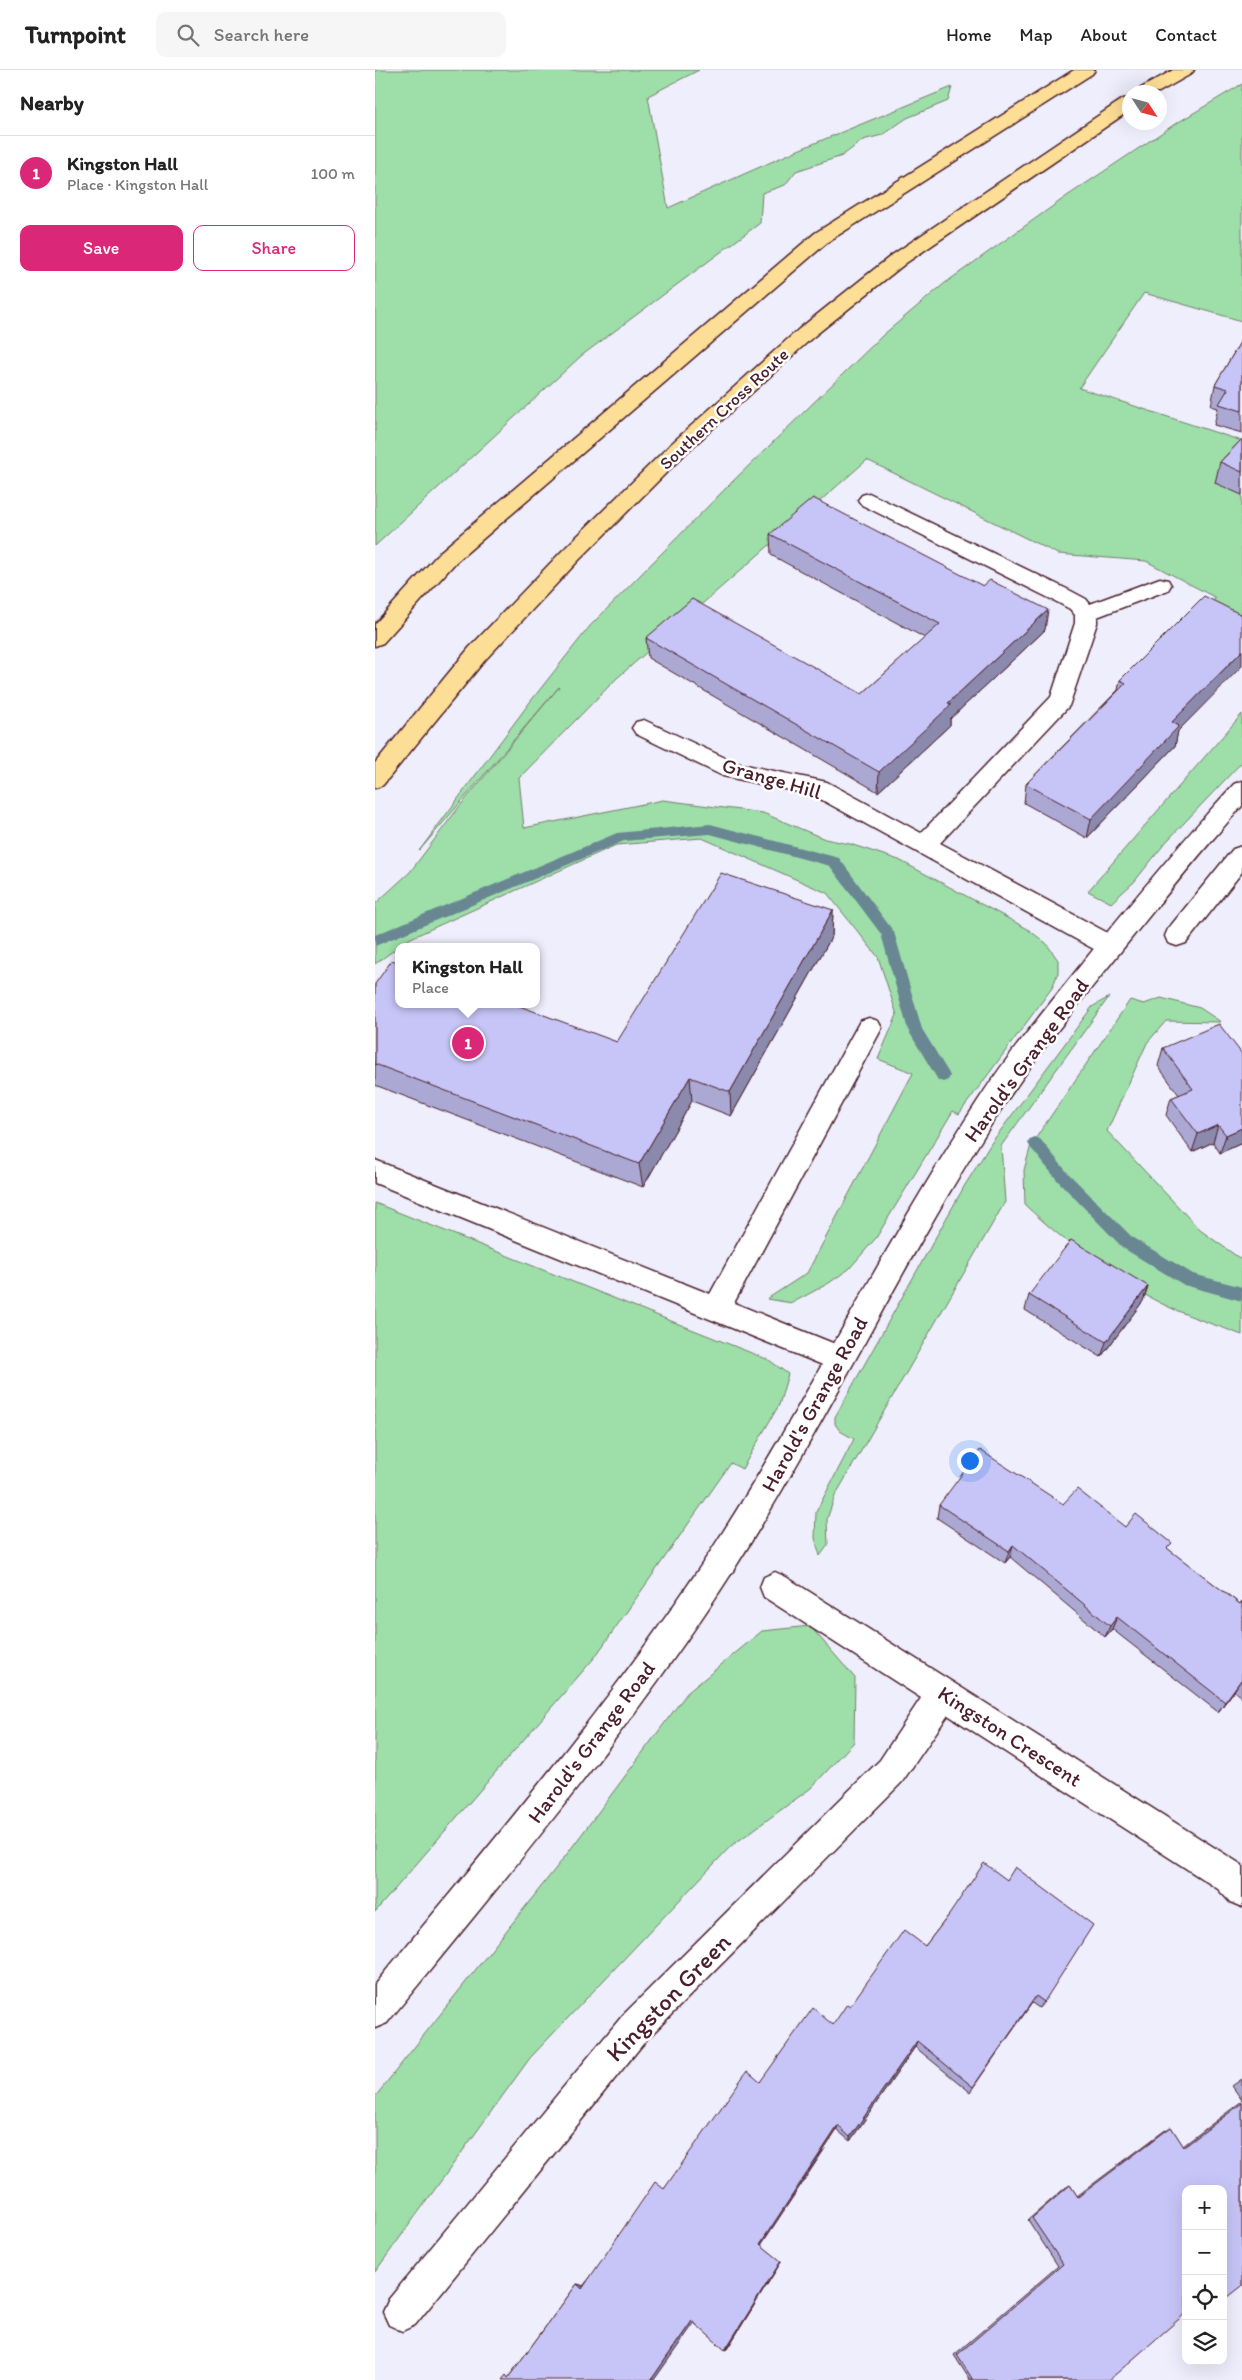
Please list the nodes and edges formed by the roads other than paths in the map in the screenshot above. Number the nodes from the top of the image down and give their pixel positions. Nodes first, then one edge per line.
1 (1086, 70) edge
2 (1185, 70) edge
3 (1159, 85) edge
4 (1122, 108) edge
5 (869, 500) dead end
6 (1160, 585) dead end
7 (1086, 613) junction
8 (375, 638) edge
9 (645, 728) dead end
10 (375, 779) edge
11 (1242, 790) edge
12 (923, 846) junction
13 (1242, 855) edge
14 (1177, 936) dead end
15 (1110, 946) junction
16 (869, 1028) dead end
17 (375, 1171) edge
18 (716, 1309) junction
19 (840, 1359) junction
20 (775, 1587) dead end
21 (944, 1693) junction
22 (1242, 1890) edge
23 (375, 2011) edge
24 (402, 2312) dead end

1 - 8 highway
2 - 3 highway
4 - 10 highway, Southern Cross Route
5 - 7 street
6 - 7 street
7 - 12 street
9 - 12 street, Grange Hill
11 - 15 street, Harold's Grange Road
12 - 15 street, Grange Hill
13 - 14 street
15 - 19 street, Harold's Grange Road
16 - 18 street
17 - 18 street
18 - 19 street
19 - 23 street, Harold's Grange Road
20 - 21 street, Kingston Crescent
21 - 22 street, Kingston Crescent
21 - 24 street, Kingston Green

